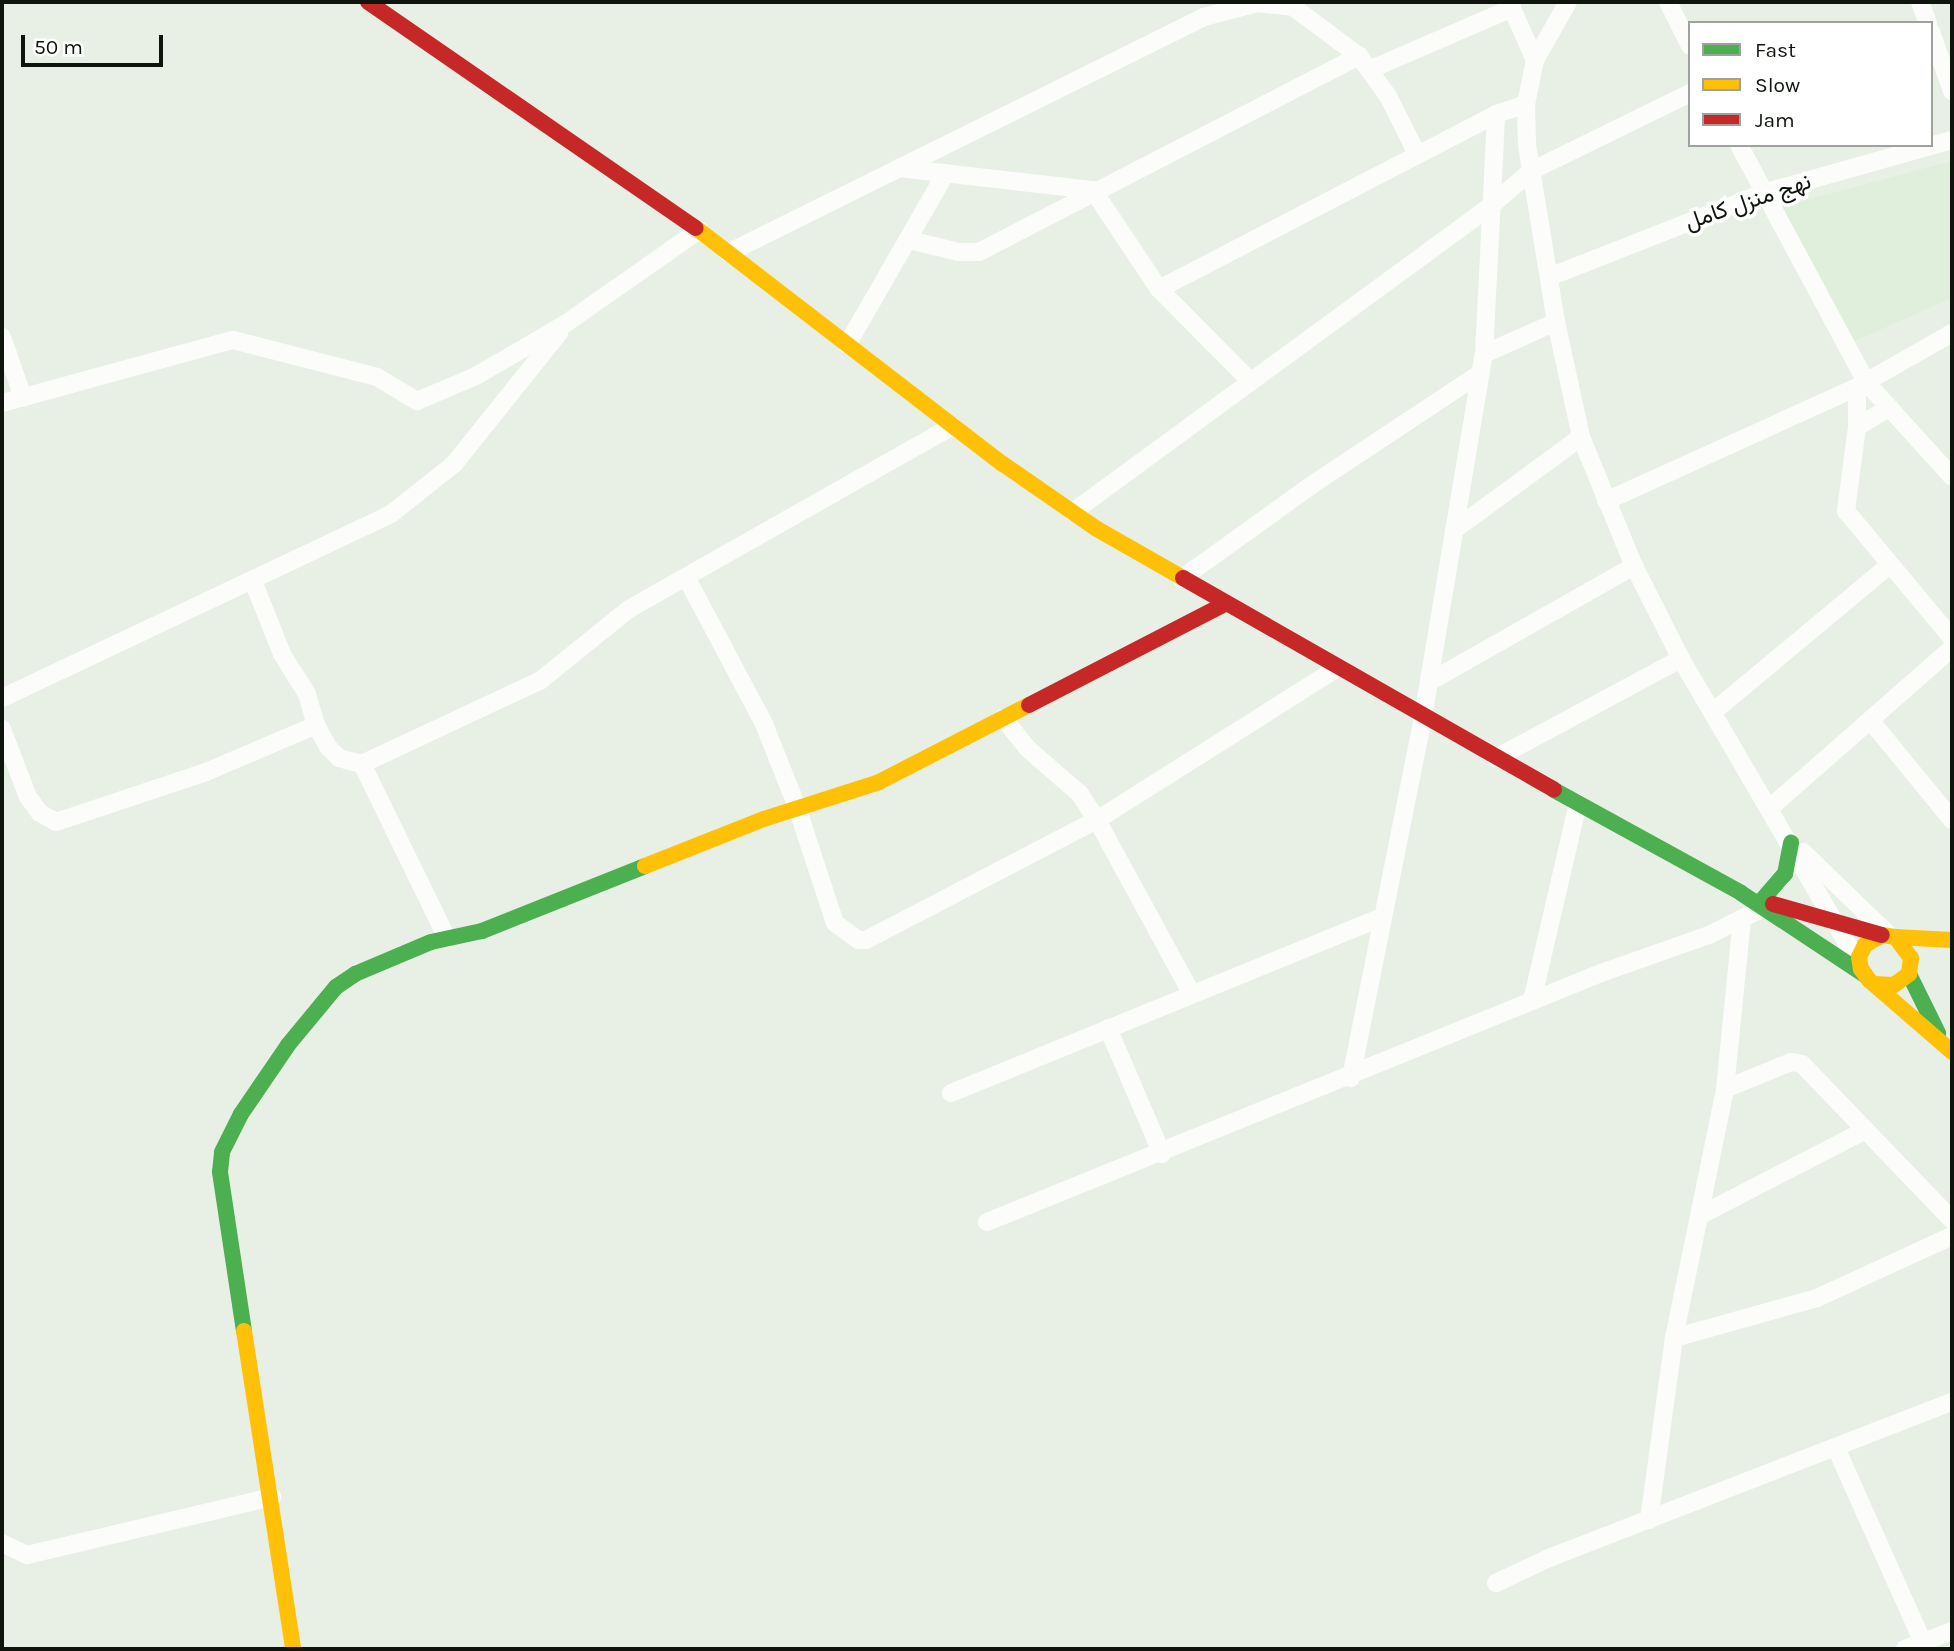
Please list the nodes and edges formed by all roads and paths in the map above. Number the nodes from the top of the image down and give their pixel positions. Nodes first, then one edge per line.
1 (368, 2) edge
2 (1568, 2) edge
3 (1668, 2) edge
4 (1920, 2) edge
5 (1510, 5) edge
6 (1927, 21) edge
7 (1933, 38) edge
8 (1688, 42) edge
9 (1535, 60) junction
10 (1364, 63) junction
11 (1952, 91) edge
12 (1688, 94) edge
13 (1526, 104) junction
14 (1496, 114) junction
15 (1952, 141) edge
16 (1933, 146) edge
17 (1740, 147) edge
18 (1930, 147) edge
19 (1417, 154) junction
20 (898, 167) junction
21 (1531, 171) junction
22 (946, 173) junction
23 (1093, 190) junction
24 (1763, 193) junction
25 (1492, 205) junction
26 (699, 230) junction
27 (909, 240) junction
28 (728, 253) junction
29 (1549, 277) junction
30 (1159, 289) junction
31 (1556, 322) junction
32 (565, 324) junction
33 (1952, 333) edge
34 (2, 337) edge
35 (847, 345) junction
36 (1485, 354) junction
37 (1481, 373) junction
38 (1250, 381) junction
39 (1861, 384) junction
40 (23, 397) junction
41 (2, 403) edge
42 (1889, 408) junction
43 (953, 426) junction
44 (1857, 427) junction
45 (1581, 437) junction
46 (1952, 477) edge
47 (1606, 501) junction
48 (1073, 512) junction
49 (1454, 530) junction
50 (1634, 566) junction
51 (1888, 566) junction
52 (686, 578) junction
53 (1181, 579) junction
54 (253, 581) junction
55 (1224, 604) junction
56 (1952, 638) edge
57 (1952, 648) edge
58 (1681, 659) junction
59 (1337, 668) junction
60 (1429, 681) junction
61 (2, 698) edge
62 (1713, 712) junction
63 (1423, 717) junction
64 (1003, 718) junction
65 (1870, 720) junction
66 (316, 725) junction
67 (2, 729) edge
68 (1496, 758) junction
69 (362, 765) junction
70 (1578, 803) junction
71 (797, 807) junction
72 (1771, 807) junction
73 (1097, 820) junction
74 (1952, 820) edge
75 (1788, 838) junction
76 (1766, 904) junction
77 (1383, 917) junction
78 (1742, 920) junction
79 (1833, 924) junction
80 (1888, 936) junction
81 (447, 938) junction
82 (1952, 940) edge
83 (1952, 947) edge
84 (1911, 969) junction
85 (1866, 974) junction
86 (1192, 994) junction
87 (1532, 1002) junction
88 (1108, 1028) junction
89 (1941, 1039) junction
90 (1952, 1052) edge
91 (1351, 1078) junction
92 (1725, 1089) junction
93 (950, 1093) dead end
94 (1864, 1131) junction
95 (1162, 1154) junction
96 (1699, 1216) junction
97 (1952, 1220) edge
98 (987, 1222) dead end
99 (1952, 1236) edge
100 (1674, 1338) junction
101 (1952, 1402) edge
102 (1836, 1448) junction
103 (272, 1497) junction
104 (1649, 1520) junction
105 (2, 1543) edge
106 (1496, 1583) dead end
107 (1952, 1631) edge
108 (1924, 1646) edge
109 (293, 1649) edge
110 (1905, 1649) edge

1 - 26 street
2 - 9 street
3 - 8 street
4 - 6 street
5 - 9 street
5 - 10 street
7 - 11 street
9 - 13 street
10 - 19 street
10 - 20 street
10 - 23 street
12 - 21 street
13 - 14 street
13 - 21 street
14 - 19 street
14 - 25 street
15 - 16 street, نهج منزل كامل
17 - 24 street
18 - 24 street, نهج منزل كامل
19 - 30 street
20 - 22 street
20 - 28 street
21 - 25 street
21 - 29 street
22 - 23 street
22 - 27 street
23 - 27 street
23 - 30 street
24 - 29 street, نهج منزل كامل
24 - 39 street
25 - 36 street
25 - 38 street
26 - 28 street
26 - 32 street
27 - 35 street
28 - 35 street
29 - 31 street
30 - 38 street
31 - 36 street
31 - 45 street
32 - 40 street
32 - 54 street
33 - 39 street
34 - 40 street
35 - 43 street
36 - 37 street
37 - 49 street
37 - 53 street
38 - 48 street
39 - 42 street
39 - 44 street
39 - 47 street
40 - 41 street
42 - 44 street
42 - 46 street
43 - 48 street
43 - 52 street
44 - 51 street
45 - 47 street
45 - 49 street
47 - 50 street
48 - 53 street
49 - 60 street
50 - 58 street
50 - 60 street
51 - 56 street
51 - 62 street
52 - 69 street
52 - 71 street
53 - 55 street
54 - 61 street
54 - 66 street
55 - 59 street
55 - 64 street
57 - 65 street
58 - 62 street
58 - 68 street
59 - 63 street
59 - 73 street
60 - 63 street
62 - 72 street
63 - 68 street
63 - 77 street
64 - 71 street
64 - 73 street
65 - 72 street
65 - 74 street
66 - 67 street
66 - 69 street
68 - 70 street
69 - 81 street
70 - 76 street
70 - 87 street
71 - 73 street
71 - 81 street
72 - 75 street
73 - 86 street
75 - 76 street
75 - 79 street
75 - 80 street
76 - 78 street
76 - 79 street
76 - 85 street
77 - 86 street
77 - 91 street
78 - 87 street
78 - 92 street
79 - 80 street
79 - 85 street
80 - 82 street
80 - 84 street
80 - 85 street
81 - 103 street
83 - 84 street
84 - 85 street
84 - 89 street
85 - 89 street
86 - 88 street
87 - 91 street
88 - 93 street
88 - 95 street
89 - 90 street
91 - 95 street
92 - 94 street
92 - 96 street
94 - 96 street
94 - 97 street
95 - 98 street
96 - 100 street
99 - 100 street
100 - 104 street
101 - 102 street
102 - 104 street
102 - 108 street
103 - 105 street
103 - 109 street
104 - 106 street
107 - 108 street
108 - 110 street

